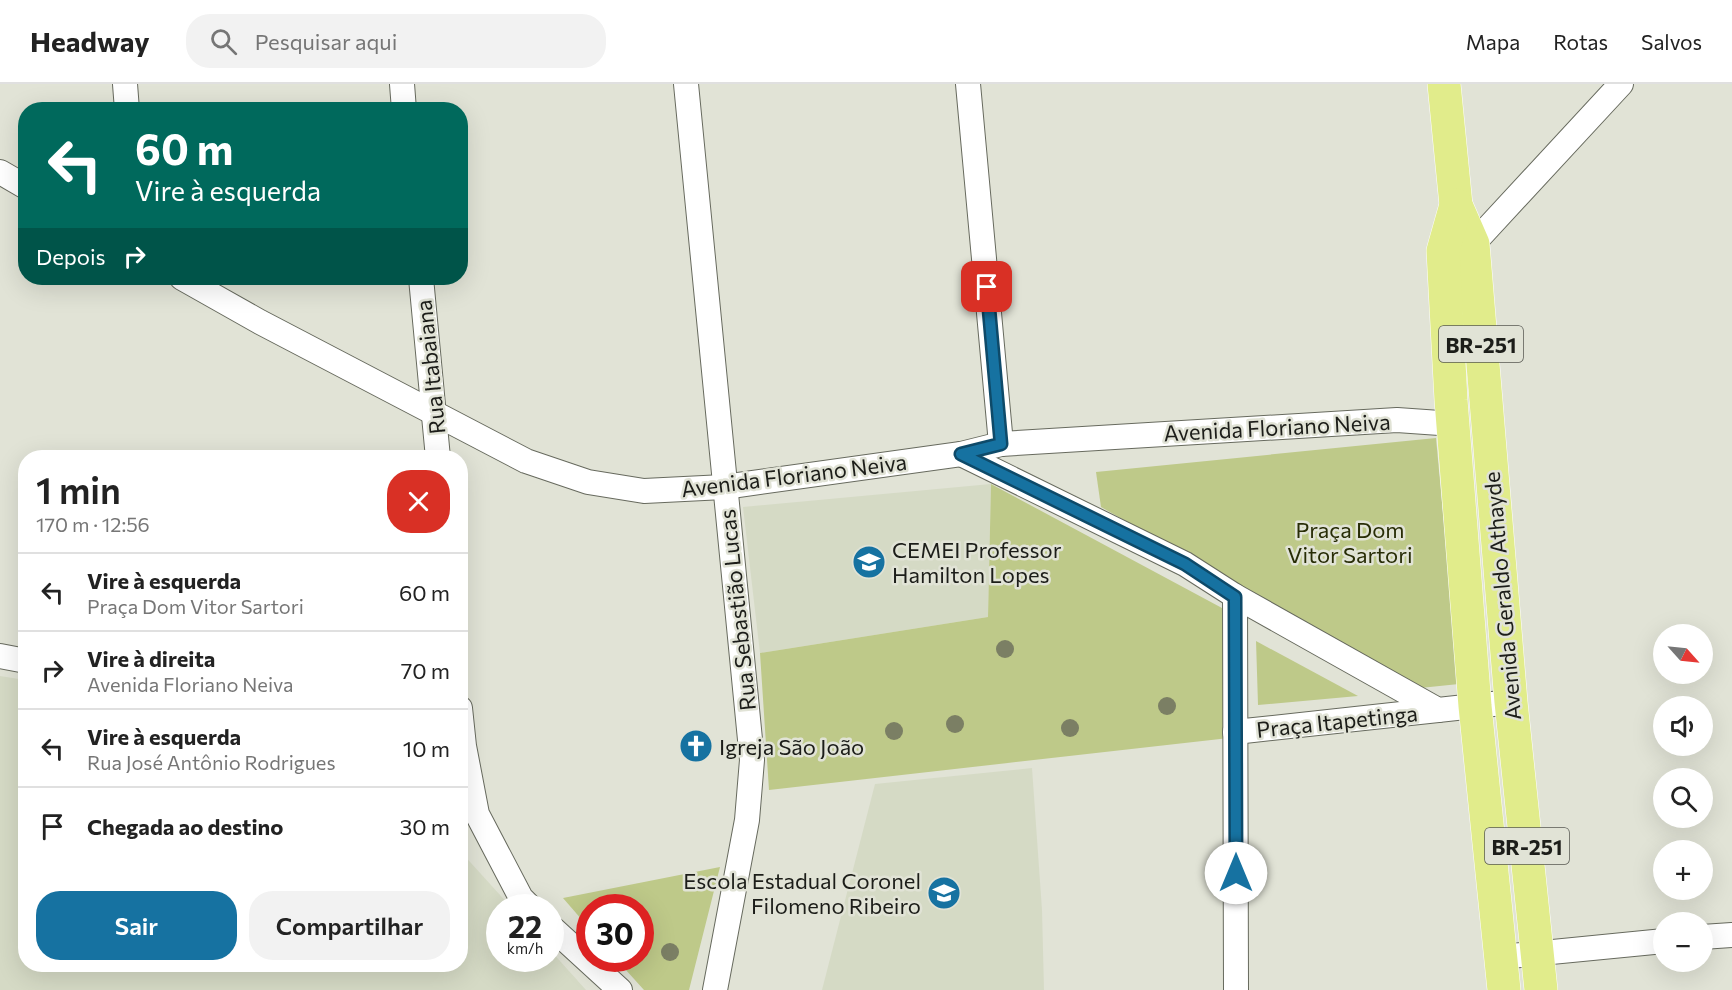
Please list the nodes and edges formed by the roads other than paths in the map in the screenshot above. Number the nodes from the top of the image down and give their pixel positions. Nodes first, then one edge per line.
1 (125, 84) edge
2 (402, 84) edge
3 (686, 84) edge
4 (968, 84) edge
5 (1444, 84) edge
6 (1621, 84) edge
7 (126, 102) edge
8 (403, 102) edge
9 (0, 172) edge
10 (18, 182) edge
11 (1456, 205) junction
12 (1473, 244) junction
13 (195, 285) edge
14 (422, 285) edge
15 (434, 414) junction
16 (1454, 424) junction
17 (1001, 444) junction
18 (1489, 444) junction
19 (437, 450) edge
20 (961, 454) junction
21 (724, 488) junction
22 (1235, 597) junction
23 (0, 656) edge
24 (18, 659) edge
25 (1511, 702) junction
26 (1475, 706) junction
27 (1438, 710) junction
28 (1235, 732) junction
29 (468, 773) edge
30 (519, 894) edge
31 (1732, 935) edge
32 (1713, 936) edge
33 (564, 939) edge
34 (1653, 942) edge
35 (1538, 952) junction
36 (1501, 957) junction
37 (620, 990) edge
38 (715, 990) edge
39 (1236, 990) edge
40 (1504, 990) edge
41 (1541, 990) edge

1 - 7 street
2 - 8 street
3 - 21 street, Rua Sebastião Lucas
4 - 17 street
5 - 11 main road, Avenida Geraldo Athayde / BR-251
6 - 12 street
9 - 10 street
11 - 12 main road, Avenida Geraldo Athayde / BR-251
11 - 16 main road, Avenida Geraldo Athayde / BR-251
12 - 18 main road, Avenida Geraldo Athayde / BR-251
13 - 15 street, Avenida Floriano Neiva
14 - 15 street, Rua Itabaiana
15 - 19 street, Rua Itabaiana
15 - 21 street, Avenida Floriano Neiva
16 - 17 street, Avenida Floriano Neiva
16 - 18 main road
16 - 26 main road, Avenida Geraldo Athayde / BR-251
17 - 20 street, Avenida Floriano Neiva
18 - 25 main road, Avenida Geraldo Athayde / BR-251
20 - 21 street, Avenida Floriano Neiva
20 - 22 street
21 - 38 street, Rua Sebastião Lucas
22 - 27 street
22 - 28 street
23 - 24 street
25 - 26 street
25 - 35 main road, Avenida Geraldo Athayde / BR-251
26 - 27 street
26 - 36 main road, Avenida Geraldo Athayde / BR-251
27 - 28 street, Praça Itapetinga
28 - 39 street
29 - 30 street
31 - 32 street
33 - 37 street
34 - 35 street
35 - 36 street
35 - 41 main road, Avenida Geraldo Athayde / BR-251
36 - 40 main road, Avenida Geraldo Athayde / BR-251

